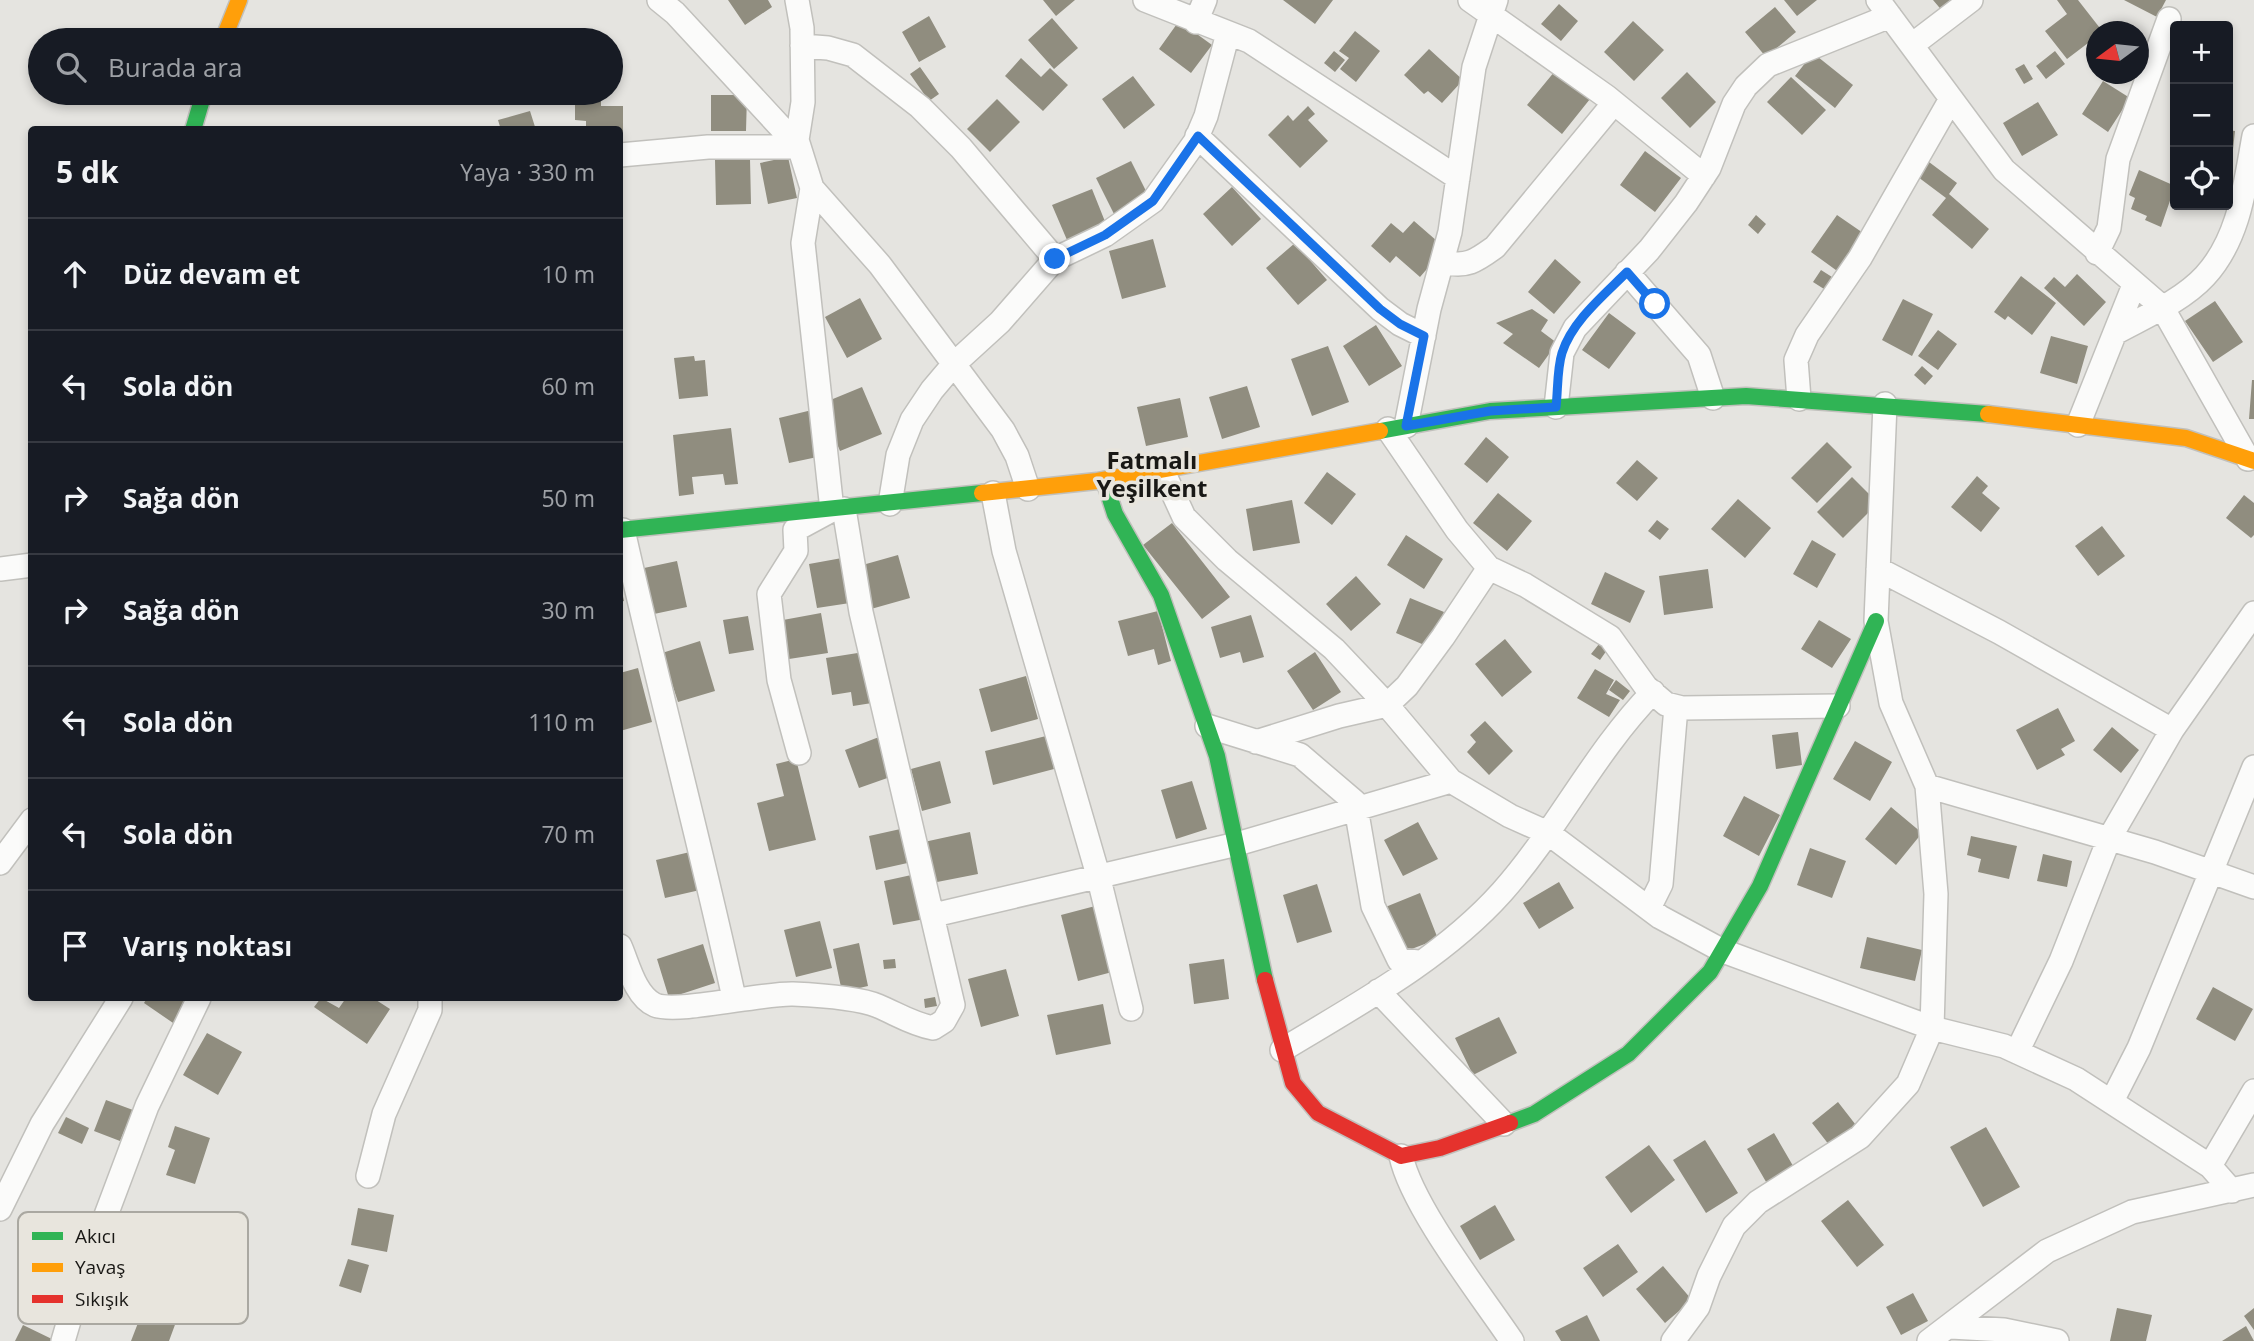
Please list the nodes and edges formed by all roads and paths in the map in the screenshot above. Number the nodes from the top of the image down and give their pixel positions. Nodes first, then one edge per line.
1 (239, 0) edge
2 (659, 0) edge
3 (797, 0) edge
4 (1145, 0) edge
5 (1205, 0) edge
6 (1470, 0) edge
7 (1971, 0) edge
8 (1494, 6) edge
9 (1884, 8) edge
10 (2169, 19) dead end
11 (1196, 22) junction
12 (228, 28) edge
13 (1228, 33) junction
14 (802, 46) junction
15 (1912, 46) junction
16 (1951, 99) junction
17 (1614, 103) junction
18 (200, 105) edge
19 (194, 126) edge
20 (1198, 136) junction
21 (2254, 136) edge
22 (799, 147) junction
23 (623, 155) edge
24 (1704, 176) junction
25 (1458, 178) junction
26 (812, 188) junction
27 (2097, 253) junction
28 (1055, 259) junction
29 (1444, 262) junction
30 (1627, 272) junction
31 (2134, 285) junction
32 (2162, 307) junction
33 (2115, 333) junction
34 (1424, 336) junction
35 (954, 364) junction
36 (1713, 398) junction
37 (1799, 399) junction
38 (1885, 404) junction
39 (1556, 407) junction
40 (2078, 425) junction
41 (1397, 427) junction
42 (2251, 460) edge
43 (1162, 470) junction
44 (1104, 480) junction
45 (1028, 489) junction
46 (993, 493) junction
47 (890, 504) junction
48 (838, 510) junction
49 (623, 530) edge
50 (623, 539) edge
51 (28, 566) edge
52 (1489, 568) junction
53 (0, 569) edge
54 (1878, 569) junction
55 (2254, 613) edge
56 (1876, 621) junction
57 (1653, 692) junction
58 (1387, 705) junction
59 (1838, 706) junction
60 (1675, 707) junction
61 (1207, 726) junction
62 (2172, 730) junction
63 (1258, 742) junction
64 (799, 753) dead end
65 (1217, 756) junction
66 (2254, 767) edge
67 (1451, 781) junction
68 (1927, 786) junction
69 (1357, 810) junction
70 (28, 825) edge
71 (1548, 833) junction
72 (2109, 839) junction
73 (1237, 844) junction
74 (0, 863) edge
75 (2211, 872) junction
76 (1098, 875) junction
77 (2254, 887) edge
78 (1650, 908) junction
79 (934, 915) junction
80 (1723, 951) junction
81 (623, 953) edge
82 (1418, 962) junction
83 (1378, 991) junction
84 (734, 998) junction
85 (119, 1001) edge
86 (198, 1001) edge
87 (430, 1001) edge
88 (1131, 1009) dead end
89 (1932, 1028) junction
90 (1282, 1050) junction
91 (2017, 1052) junction
92 (2254, 1091) edge
93 (2112, 1101) junction
94 (1504, 1124) junction
95 (1401, 1156) junction
96 (2210, 1166) junction
97 (368, 1176) dead end
98 (2243, 1188) edge
99 (0, 1209) edge
100 (107, 1212) edge
101 (68, 1324) edge
102 (1951, 1327) junction
103 (63, 1341) edge
104 (1512, 1341) edge
105 (1674, 1341) edge
106 (1929, 1341) edge
107 (2057, 1341) edge

1 - 12 street
2 - 22 street
3 - 14 street
4 - 11 street
5 - 11 street
6 - 8 street
7 - 15 street
8 - 17 street
8 - 25 street
9 - 15 street
9 - 24 street
10 - 27 street
11 - 13 street
13 - 20 street
13 - 25 street
14 - 22 street
14 - 28 street
15 - 16 street
16 - 27 street
16 - 37 street
17 - 24 street
17 - 29 street
18 - 19 street
20 - 28 street
20 - 34 street
21 - 32 street
22 - 23 street
22 - 26 street
24 - 30 street
25 - 29 street
26 - 35 street
26 - 48 street
27 - 31 street
28 - 35 street
29 - 34 street
30 - 36 street
30 - 39 street
31 - 32 street
31 - 33 street
32 - 33 street
32 - 42 street
33 - 40 street
34 - 41 street
35 - 45 street
35 - 47 street
36 - 37 street
36 - 39 street
37 - 38 street
38 - 40 street
38 - 54 street
39 - 41 street
40 - 42 street
41 - 43 street
41 - 52 street
43 - 44 street
43 - 58 street
44 - 45 street
44 - 61 street
45 - 46 street
46 - 47 street
46 - 76 street
47 - 48 street
48 - 49 street
48 - 64 street
48 - 79 street
50 - 84 street
51 - 53 street
52 - 57 street
52 - 58 street
54 - 56 street
54 - 62 street
55 - 62 street
56 - 59 street
56 - 68 street
57 - 60 street
57 - 71 street
58 - 63 street
58 - 67 street
59 - 60 street
59 - 80 street
60 - 78 street
61 - 63 street
61 - 65 street
62 - 72 street
63 - 65 street
63 - 69 street
65 - 73 street
66 - 75 street
67 - 69 street
67 - 71 street
68 - 72 street
68 - 89 street
69 - 73 street
69 - 82 street
70 - 74 street
71 - 78 street
71 - 82 street
72 - 75 street
72 - 91 street
73 - 76 street
73 - 90 street
75 - 77 street
75 - 93 street
76 - 79 street
76 - 88 street
78 - 80 street
79 - 84 street
80 - 89 street
80 - 94 street
81 - 84 street
82 - 83 street
83 - 90 street
83 - 94 street
85 - 99 street
86 - 100 street
87 - 97 street
89 - 91 street
89 - 105 street
90 - 95 street
91 - 93 street
92 - 96 street
93 - 96 street
94 - 95 street
95 - 104 street
96 - 98 street
98 - 102 street
101 - 103 street
102 - 106 street
102 - 107 street

